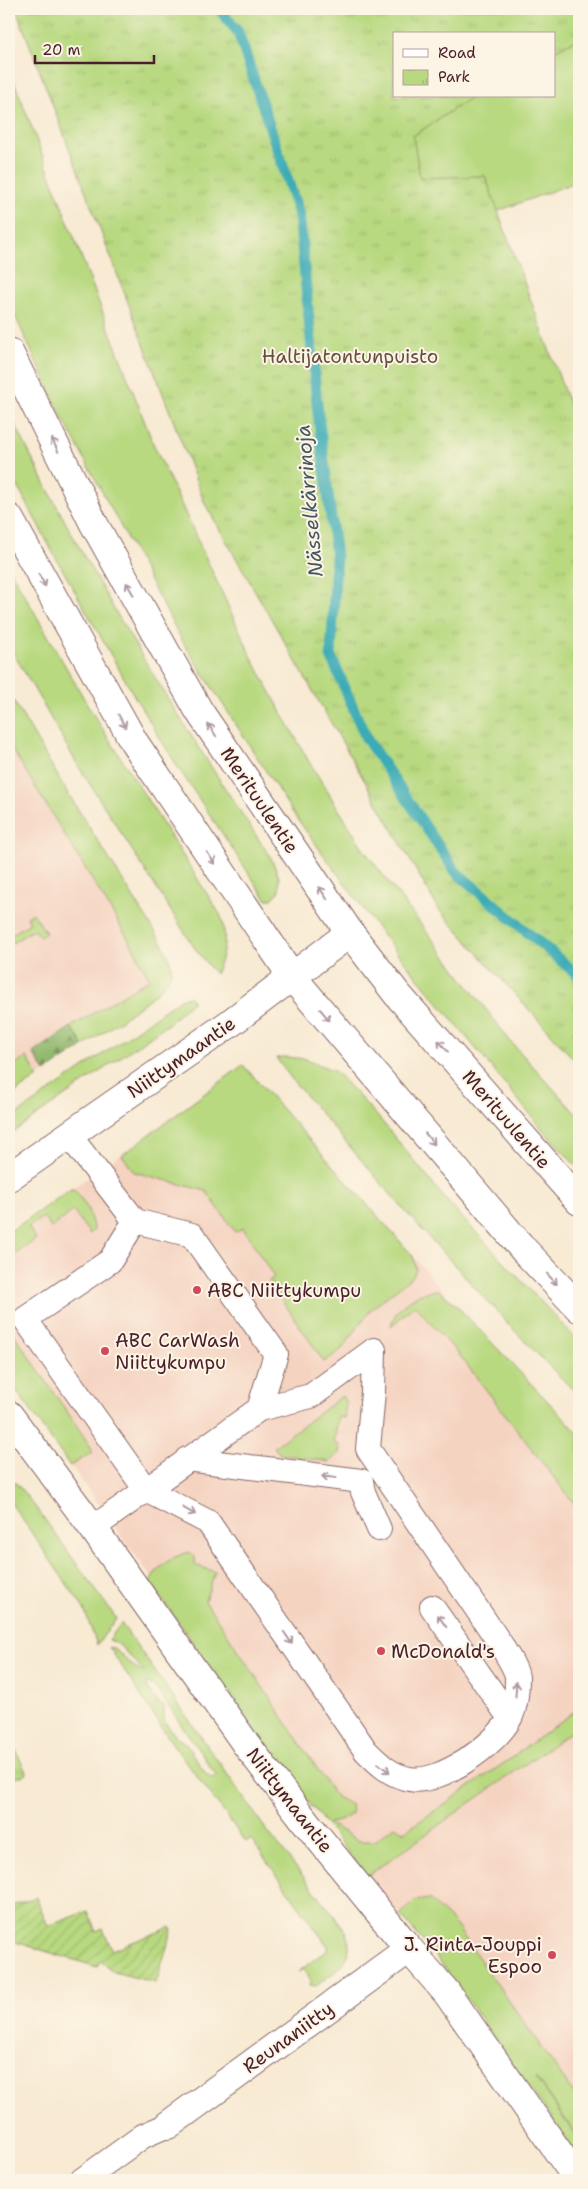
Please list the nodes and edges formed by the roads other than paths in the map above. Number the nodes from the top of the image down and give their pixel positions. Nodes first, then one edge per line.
1 (9, 352) edge
2 (9, 518) edge
3 (350, 933) junction
4 (293, 978) junction
5 (69, 1135) junction
6 (9, 1177) edge
7 (579, 1201) edge
8 (135, 1220) junction
9 (579, 1308) edge
10 (259, 1409) junction
11 (10, 1419) edge
12 (368, 1449) junction
13 (186, 1460) junction
14 (361, 1481) junction
15 (146, 1490) junction
16 (93, 1528) junction
17 (379, 1529) dead end
18 (432, 1608) dead end
19 (510, 1718) junction
20 (409, 1949) junction
21 (168, 2125) joint
22 (82, 2180) edge
23 (578, 2180) edge

3 -> 1 main road, Merituulentie
2 -> 4 main road
3 - 4 main road, Niittymaantie
7 -> 3 main road, Merituulentie
4 - 5 main road, Niittymaantie
4 -> 9 main road
5 - 6 main road, Niittymaantie
5 - 8 lane
8 - 10 lane
8 - 15 lane
10 - 12 lane
10 - 13 lane
11 - 16 main road, Niittymaantie
12 - 14 lane
19 -> 12 lane
14 -> 13 lane
13 - 15 lane
14 - 17 lane
15 - 16 lane
15 -> 19 lane
16 - 20 main road, Niittymaantie
19 -> 18 lane
20 - 21 main road, Reunaniitty
20 - 23 main road, Niittymaantie
21 - 22 lane

